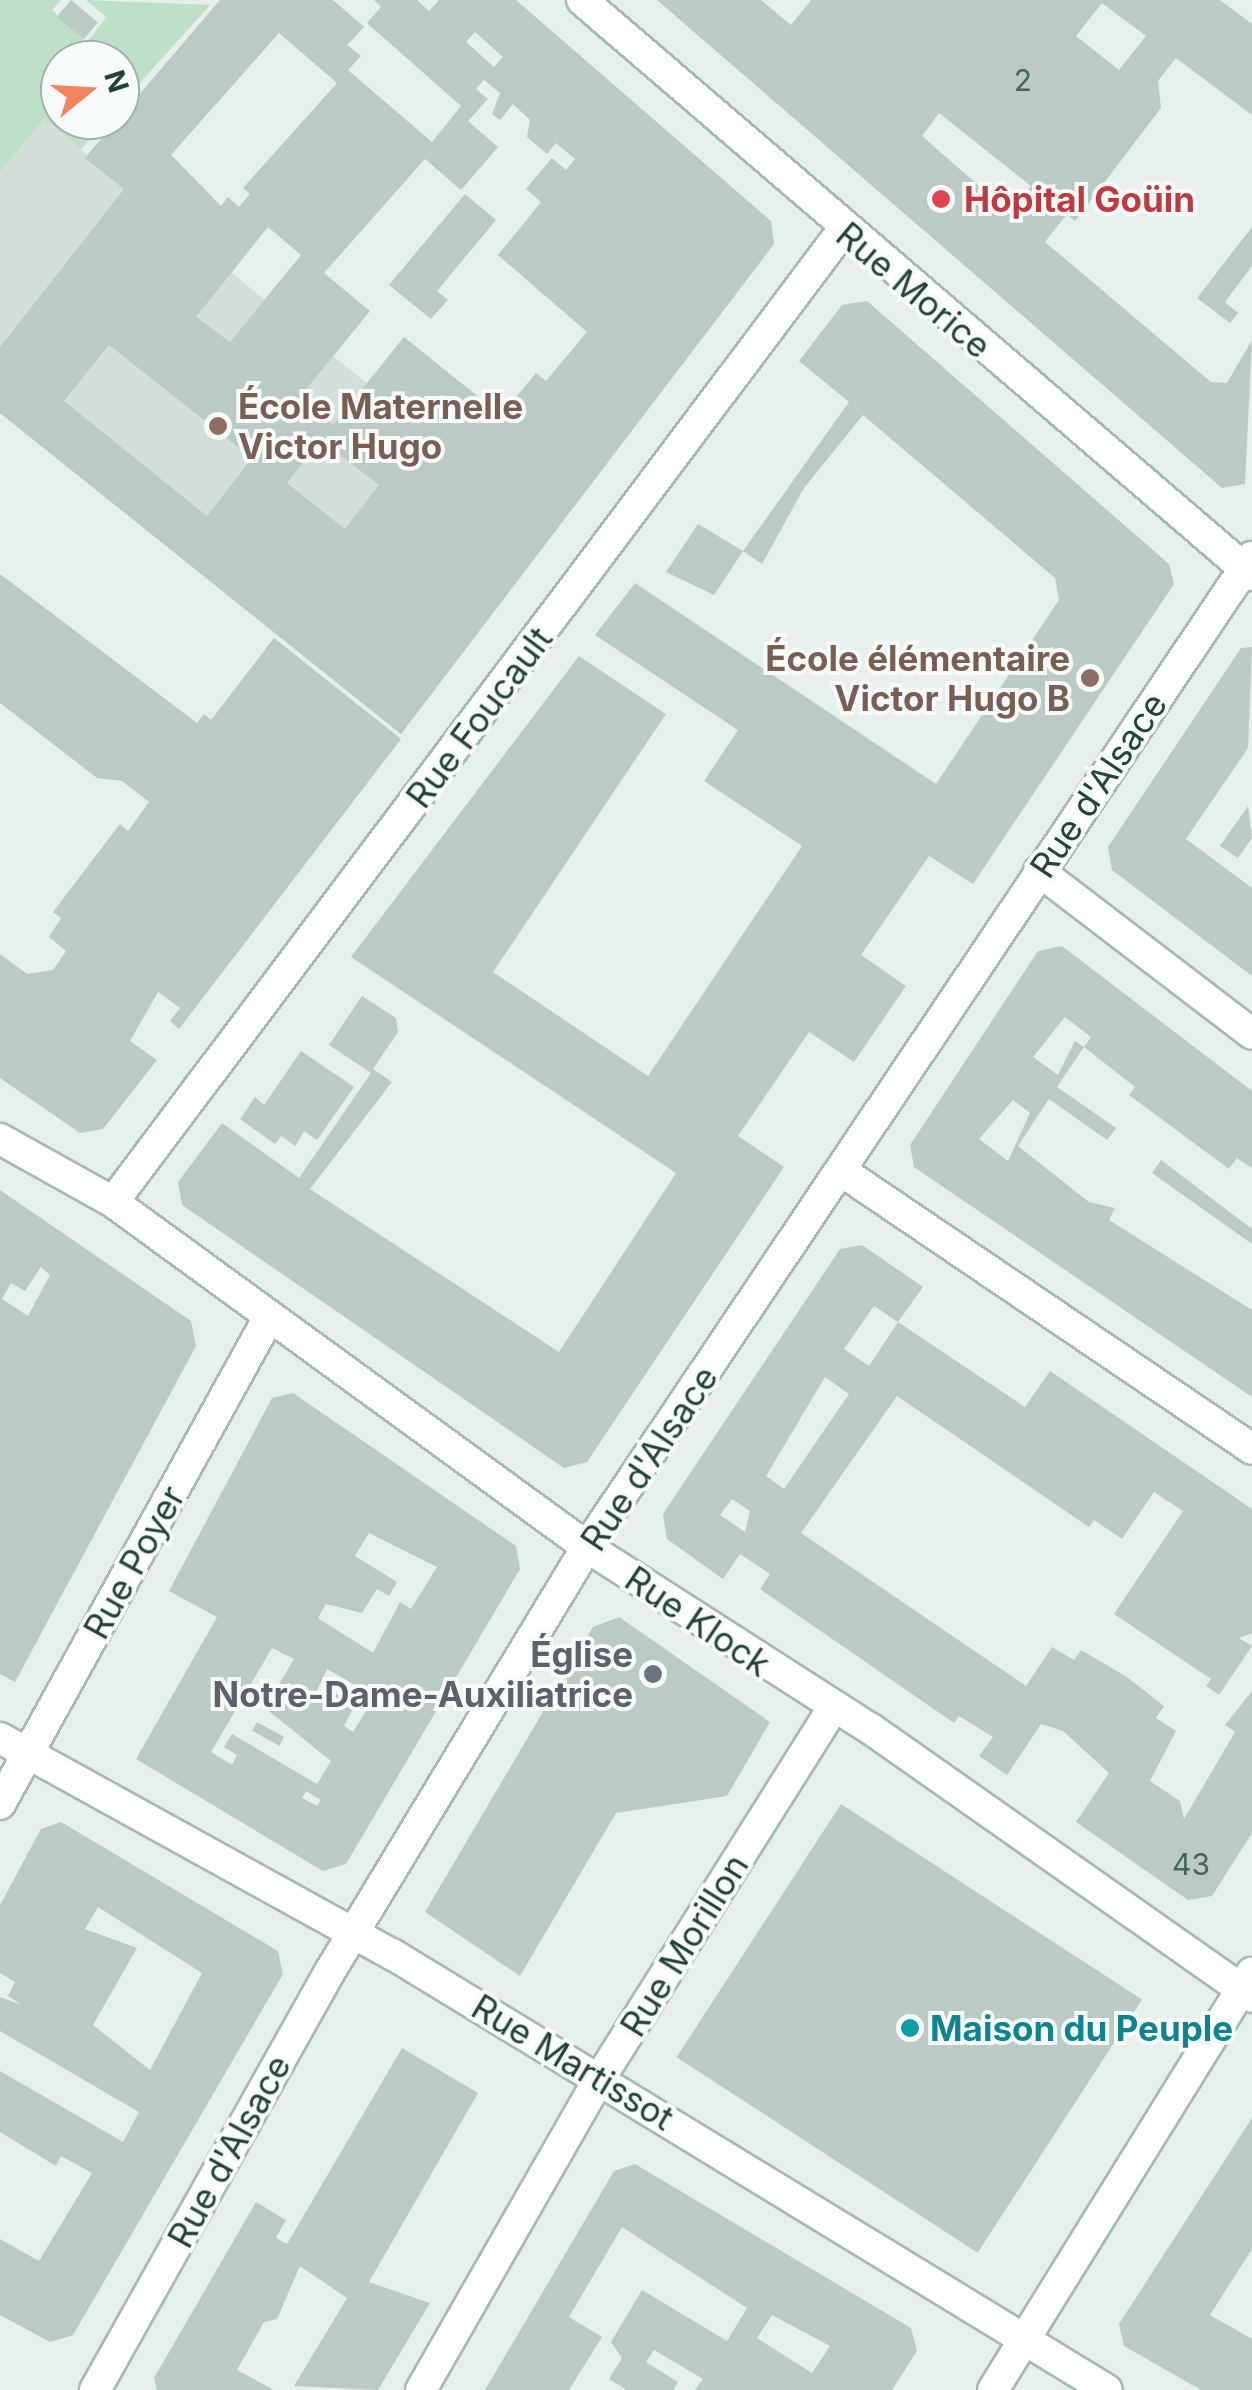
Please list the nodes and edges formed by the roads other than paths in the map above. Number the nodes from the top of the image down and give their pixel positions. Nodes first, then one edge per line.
1 (582, 0) edge
2 (843, 230) junction
3 (1250, 567) edge
4 (1039, 870) junction
5 (1252, 1034) edge
6 (0, 1139) edge
7 (846, 1174) junction
8 (113, 1202) junction
9 (268, 1319) junction
10 (1252, 1449) edge
11 (587, 1546) junction
12 (832, 1710) junction
13 (0, 1738) edge
14 (29, 1752) junction
15 (0, 1804) edge
16 (350, 1937) junction
17 (1248, 1986) edge
18 (600, 2078) junction
19 (1026, 2339) junction
20 (95, 2390) edge
21 (421, 2390) edge
22 (993, 2390) edge
23 (1107, 2390) edge

1 - 2 street, Rue Morice
2 - 3 street, Rue Morice
2 - 8 street, Rue Foucault
3 - 4 street, Rue d'Alsace
4 - 5 street
4 - 7 street, Rue d'Alsace
6 - 8 street, Rue Klock
7 - 10 street
7 - 11 street, Rue d'Alsace
8 - 9 street, Rue Klock
9 - 11 street, Rue Klock
9 - 14 street, Rue Poyer
11 - 12 street, Rue Klock
11 - 16 street, Rue d'Alsace
12 - 17 street, Rue Klock
12 - 18 street, Rue Morillon
13 - 14 street, Rue Martissot
14 - 15 street, Rue Poyer
14 - 16 street, Rue Martissot
16 - 18 street, Rue Martissot
16 - 20 street, Rue d'Alsace
17 - 19 street
18 - 19 street, Rue Martissot
18 - 21 street, Rue Morillon
19 - 22 street
19 - 23 street, Rue Martissot

